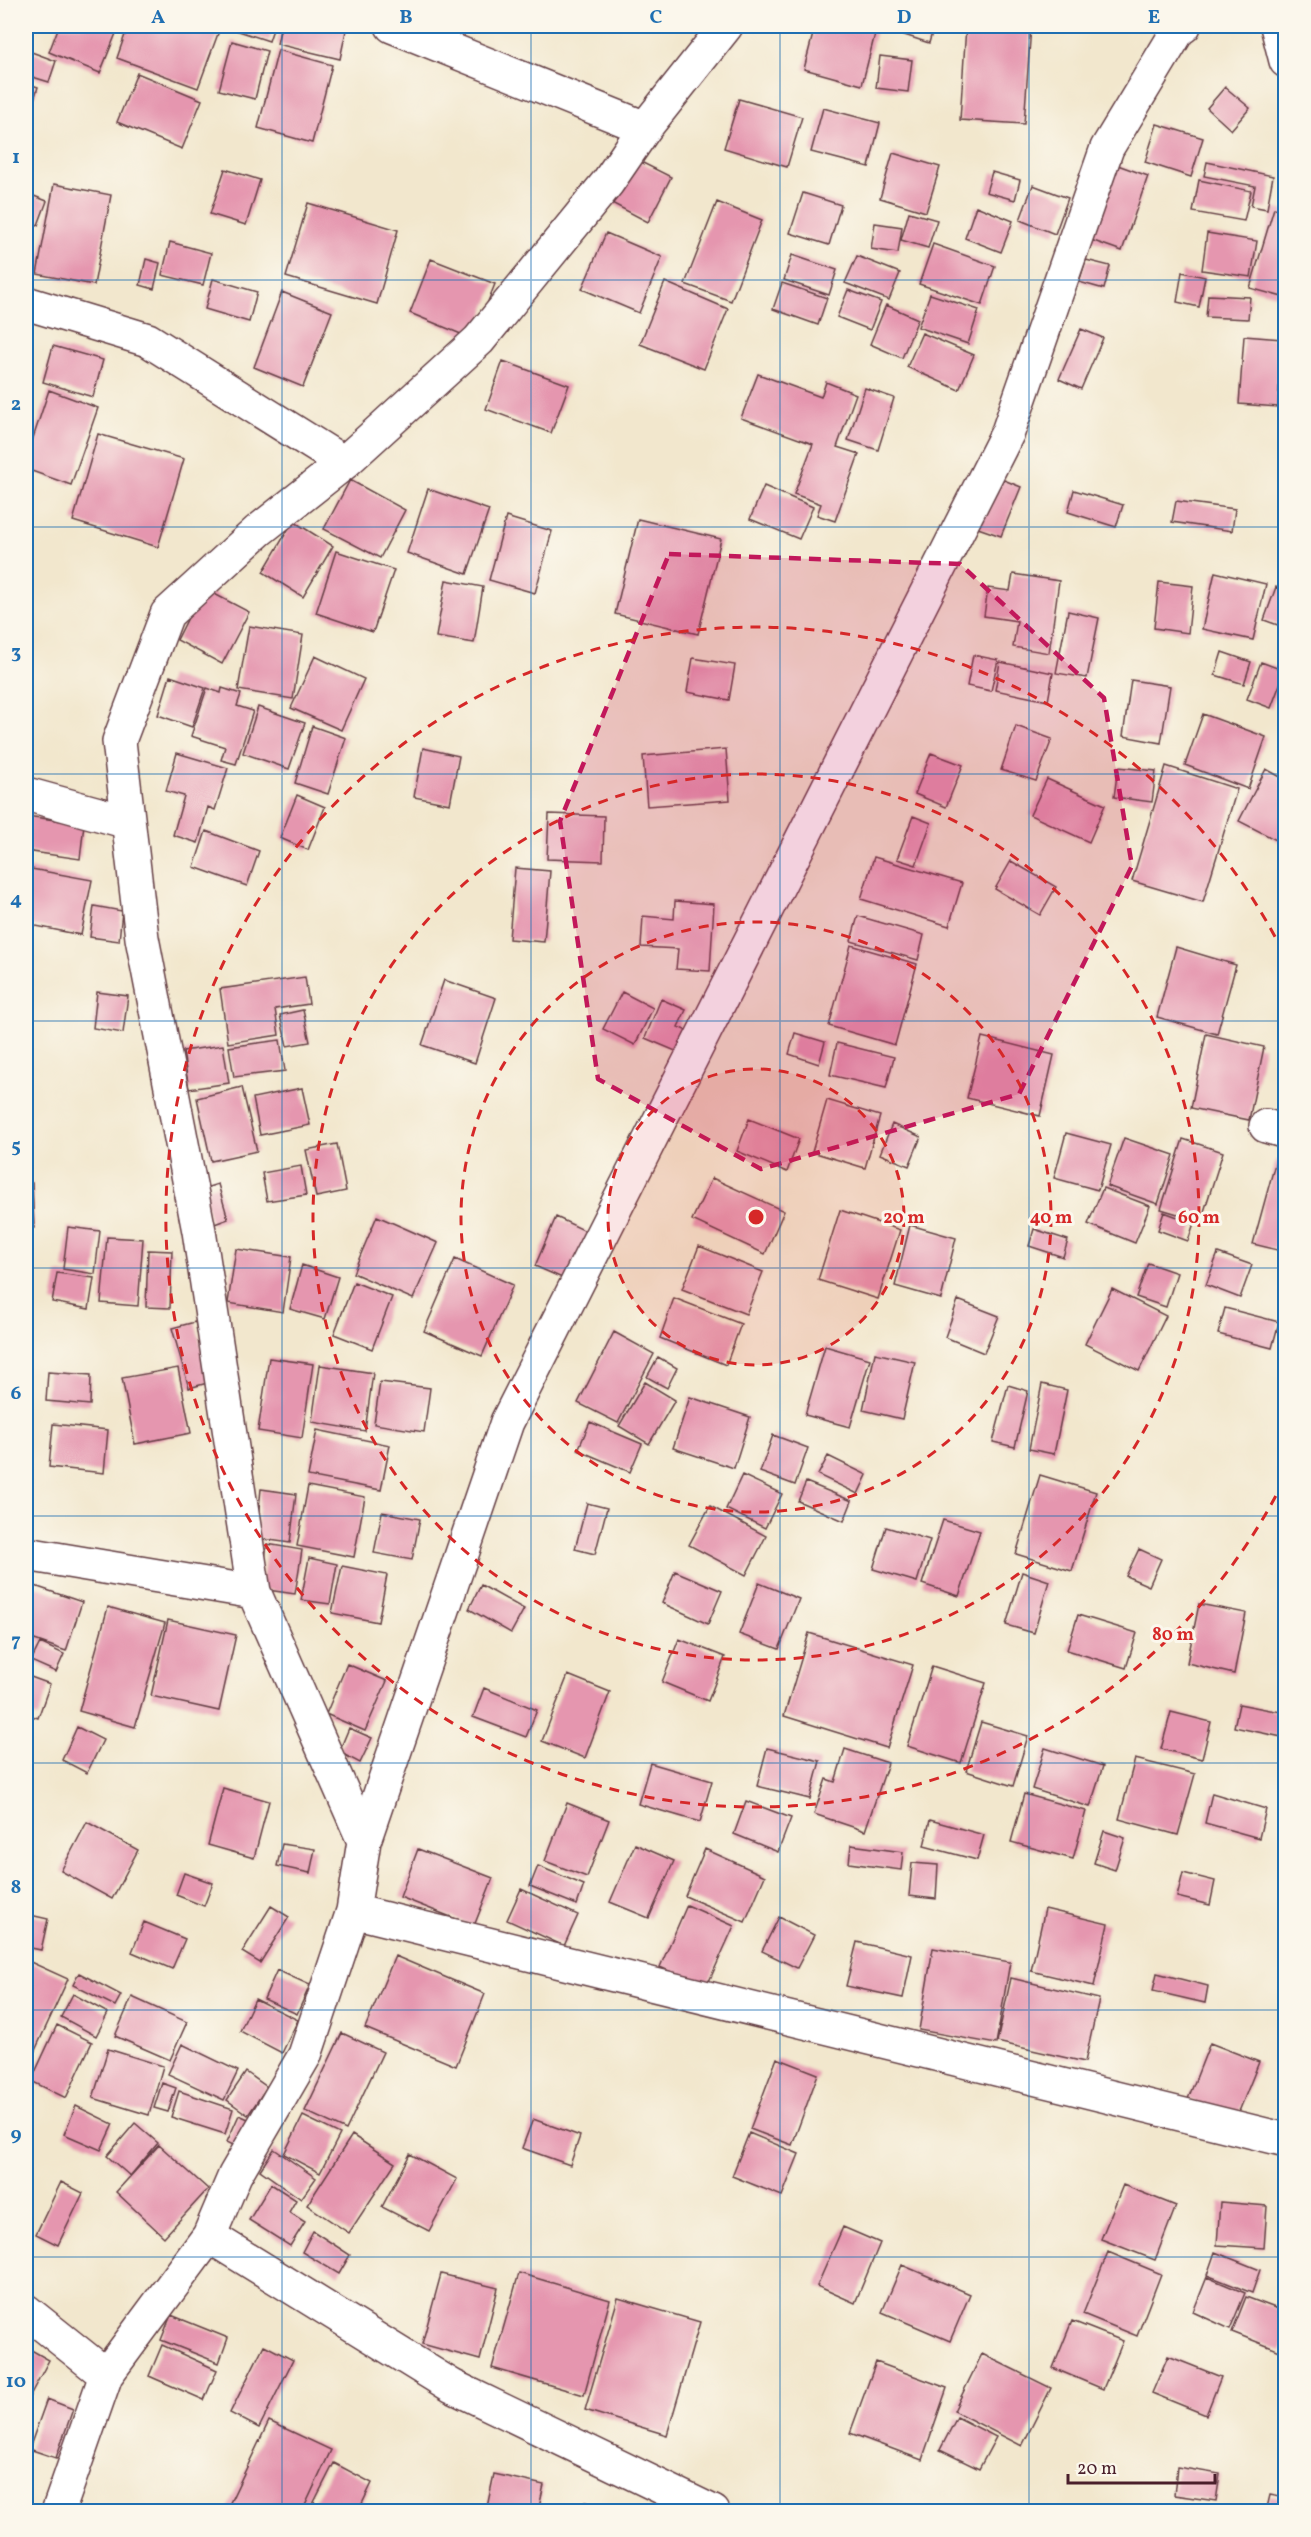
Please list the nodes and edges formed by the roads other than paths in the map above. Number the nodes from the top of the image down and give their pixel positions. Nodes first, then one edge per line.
1 (392, 26) edge
2 (726, 26) edge
3 (1184, 26) edge
4 (1277, 26) edge
5 (1286, 61) edge
6 (645, 128) junction
7 (26, 303) edge
8 (344, 463) junction
9 (26, 794) edge
10 (128, 822) junction
11 (26, 1554) edge
12 (254, 1592) junction
13 (364, 1841) junction
14 (353, 1911) junction
15 (1286, 2140) edge
16 (208, 2236) junction
17 (26, 2311) edge
18 (106, 2375) junction
19 (58, 2511) edge
20 (712, 2511) edge

1 - 6 street
2 - 6 street
3 - 13 street
4 - 5 street
6 - 8 street
7 - 8 street
8 - 10 street
9 - 10 street
10 - 12 street
11 - 12 street
12 - 13 street
13 - 14 street
14 - 15 street
14 - 16 street
16 - 18 street
16 - 20 street
17 - 18 street
18 - 19 street

